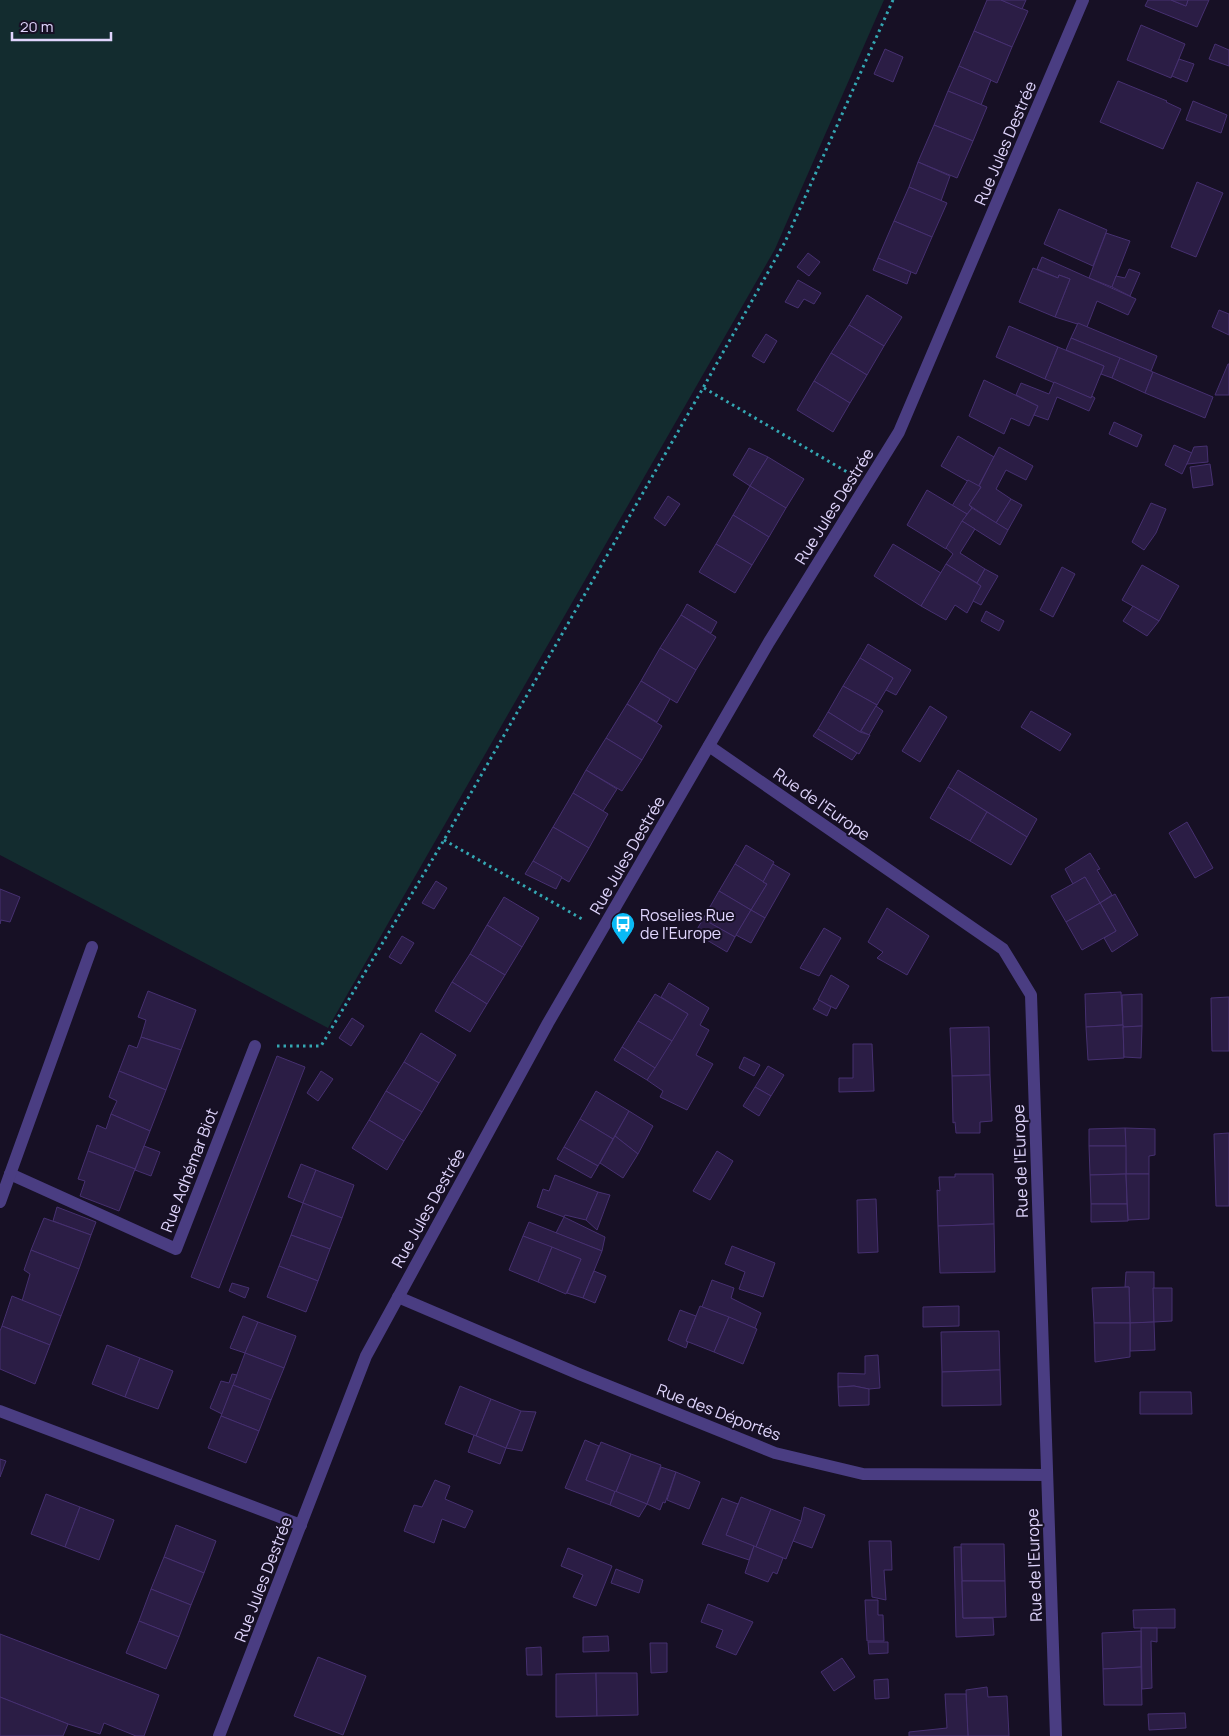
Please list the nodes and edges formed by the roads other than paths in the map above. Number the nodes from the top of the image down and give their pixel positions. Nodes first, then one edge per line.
1 (1083, 0) edge
2 (708, 746) junction
3 (92, 947) dead end
4 (255, 1046) road end
5 (10, 1174) junction
6 (0, 1202) edge
7 (398, 1297) junction
8 (0, 1411) edge
9 (1047, 1475) junction
10 (301, 1525) junction
11 (219, 1736) edge
12 (1056, 1736) edge

1 - 2 street, Rue Jules Destrée
2 - 7 street, Rue Jules Destrée
2 - 9 street, Rue de l'Europe
3 - 5 street
4 - 5 street, Rue Adhémar Biot
5 - 6 street
7 - 9 street, Rue des Déportés
7 - 10 street, Rue Jules Destrée
8 - 10 street
9 - 12 street, Rue de l'Europe
10 - 11 street, Rue Jules Destrée

